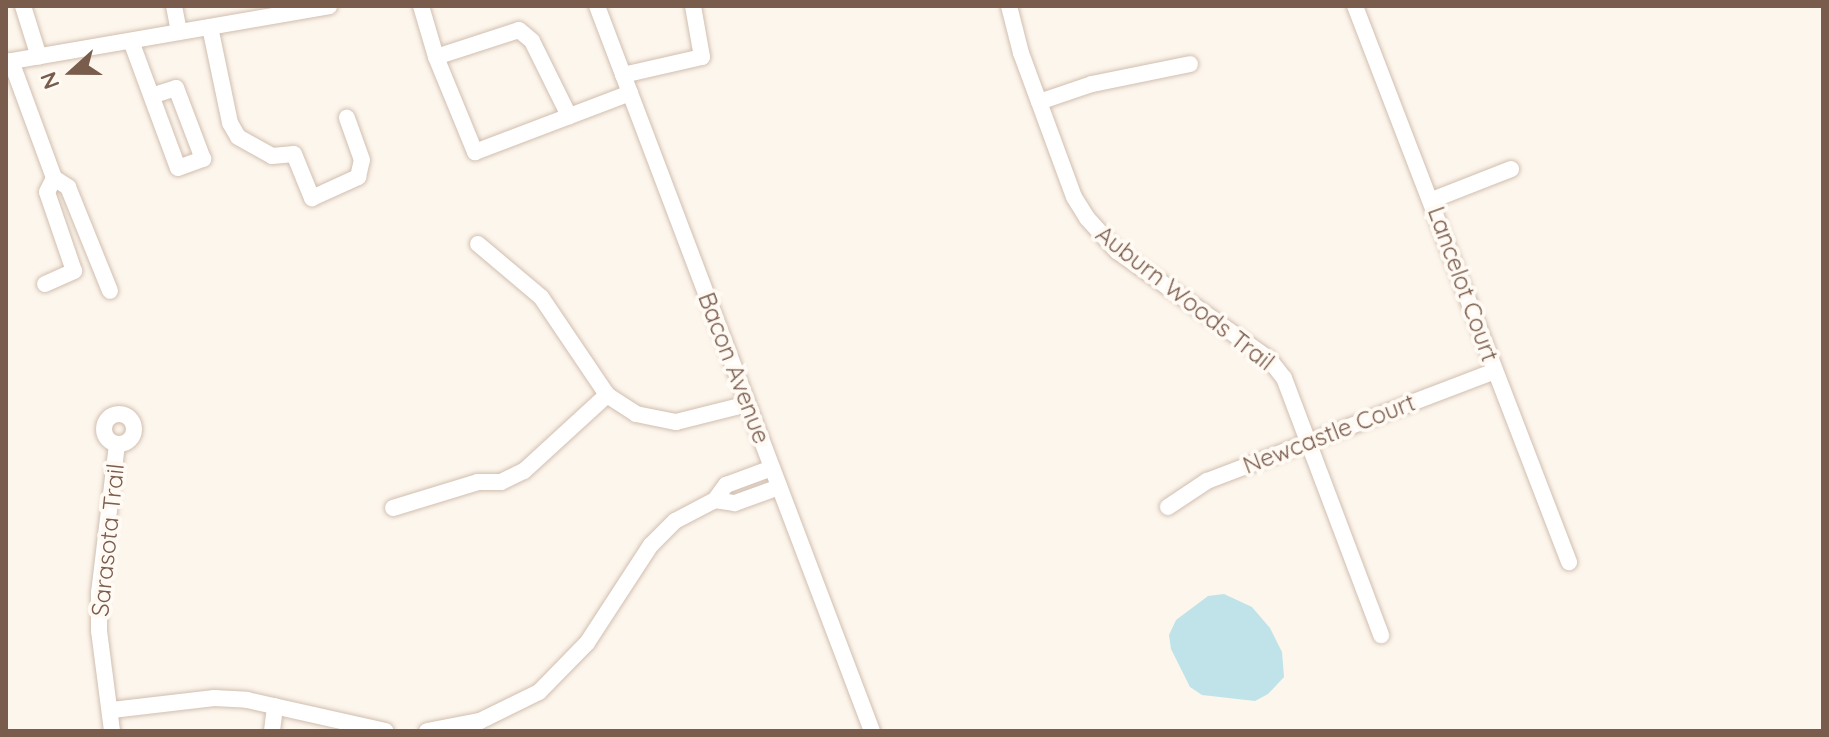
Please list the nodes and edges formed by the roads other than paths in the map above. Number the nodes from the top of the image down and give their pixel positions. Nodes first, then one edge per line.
1 (23, 6) edge
2 (174, 6) edge
3 (421, 6) edge
4 (597, 6) edge
5 (693, 6) edge
6 (1009, 6) edge
7 (1355, 6) edge
8 (320, 7) edge
9 (210, 27) junction
10 (179, 32) junction
11 (131, 41) junction
12 (39, 57) junction
13 (436, 57) junction
14 (9, 62) edge
15 (1190, 64) dead end
16 (623, 75) junction
17 (630, 93) junction
18 (152, 96) junction
19 (1039, 102) junction
20 (569, 116) junction
21 (347, 118) dead end
22 (1511, 169) dead end
23 (54, 178) junction
24 (1432, 200) junction
25 (478, 244) dead end
26 (45, 284) dead end
27 (110, 291) dead end
28 (1495, 371) junction
29 (607, 395) junction
30 (748, 404) junction
31 (1310, 442) junction
32 (117, 444) dead end
33 (772, 468) junction
34 (779, 487) junction
35 (715, 500) junction
36 (1168, 507) dead end
37 (393, 508) dead end
38 (1569, 562) dead end
39 (1381, 635) dead end
40 (275, 706) junction
41 (112, 710) junction
42 (112, 731) edge
43 (272, 731) edge
44 (386, 731) edge
45 (427, 731) edge
46 (872, 731) edge

1 - 12 street
2 - 10 street
3 - 13 street
4 - 16 street, Bacon Avenue
5 - 16 street
6 - 19 street, Auburn Woods Trail
7 - 24 street, Lancelot Court
8 - 9 street
9 - 10 street
9 - 21 street
10 - 11 street
11 - 12 street
11 - 18 street
12 - 14 street
13 - 20 street
13 - 20 street
14 - 23 street
15 - 19 street
16 - 17 street, Bacon Avenue
17 - 20 street
17 - 30 street, Bacon Avenue
18 - 18 street
19 - 31 street, Auburn Woods Trail
22 - 24 street
23 - 26 street
23 - 27 street
24 - 28 street, Lancelot Court
25 - 29 street
28 - 31 street, Newcastle Court
28 - 38 street, Lancelot Court
29 - 30 street
29 - 37 street
30 - 33 street, Bacon Avenue
31 - 36 street, Newcastle Court
31 - 39 street, Auburn Woods Trail
32 - 41 street, Sarasota Trail
33 - 34 street, Bacon Avenue
33 - 35 street
34 - 35 street
34 - 46 street, Bacon Avenue
35 - 45 street
40 - 41 street
40 - 43 street
40 - 44 street
41 - 42 street, Sarasota Trail

